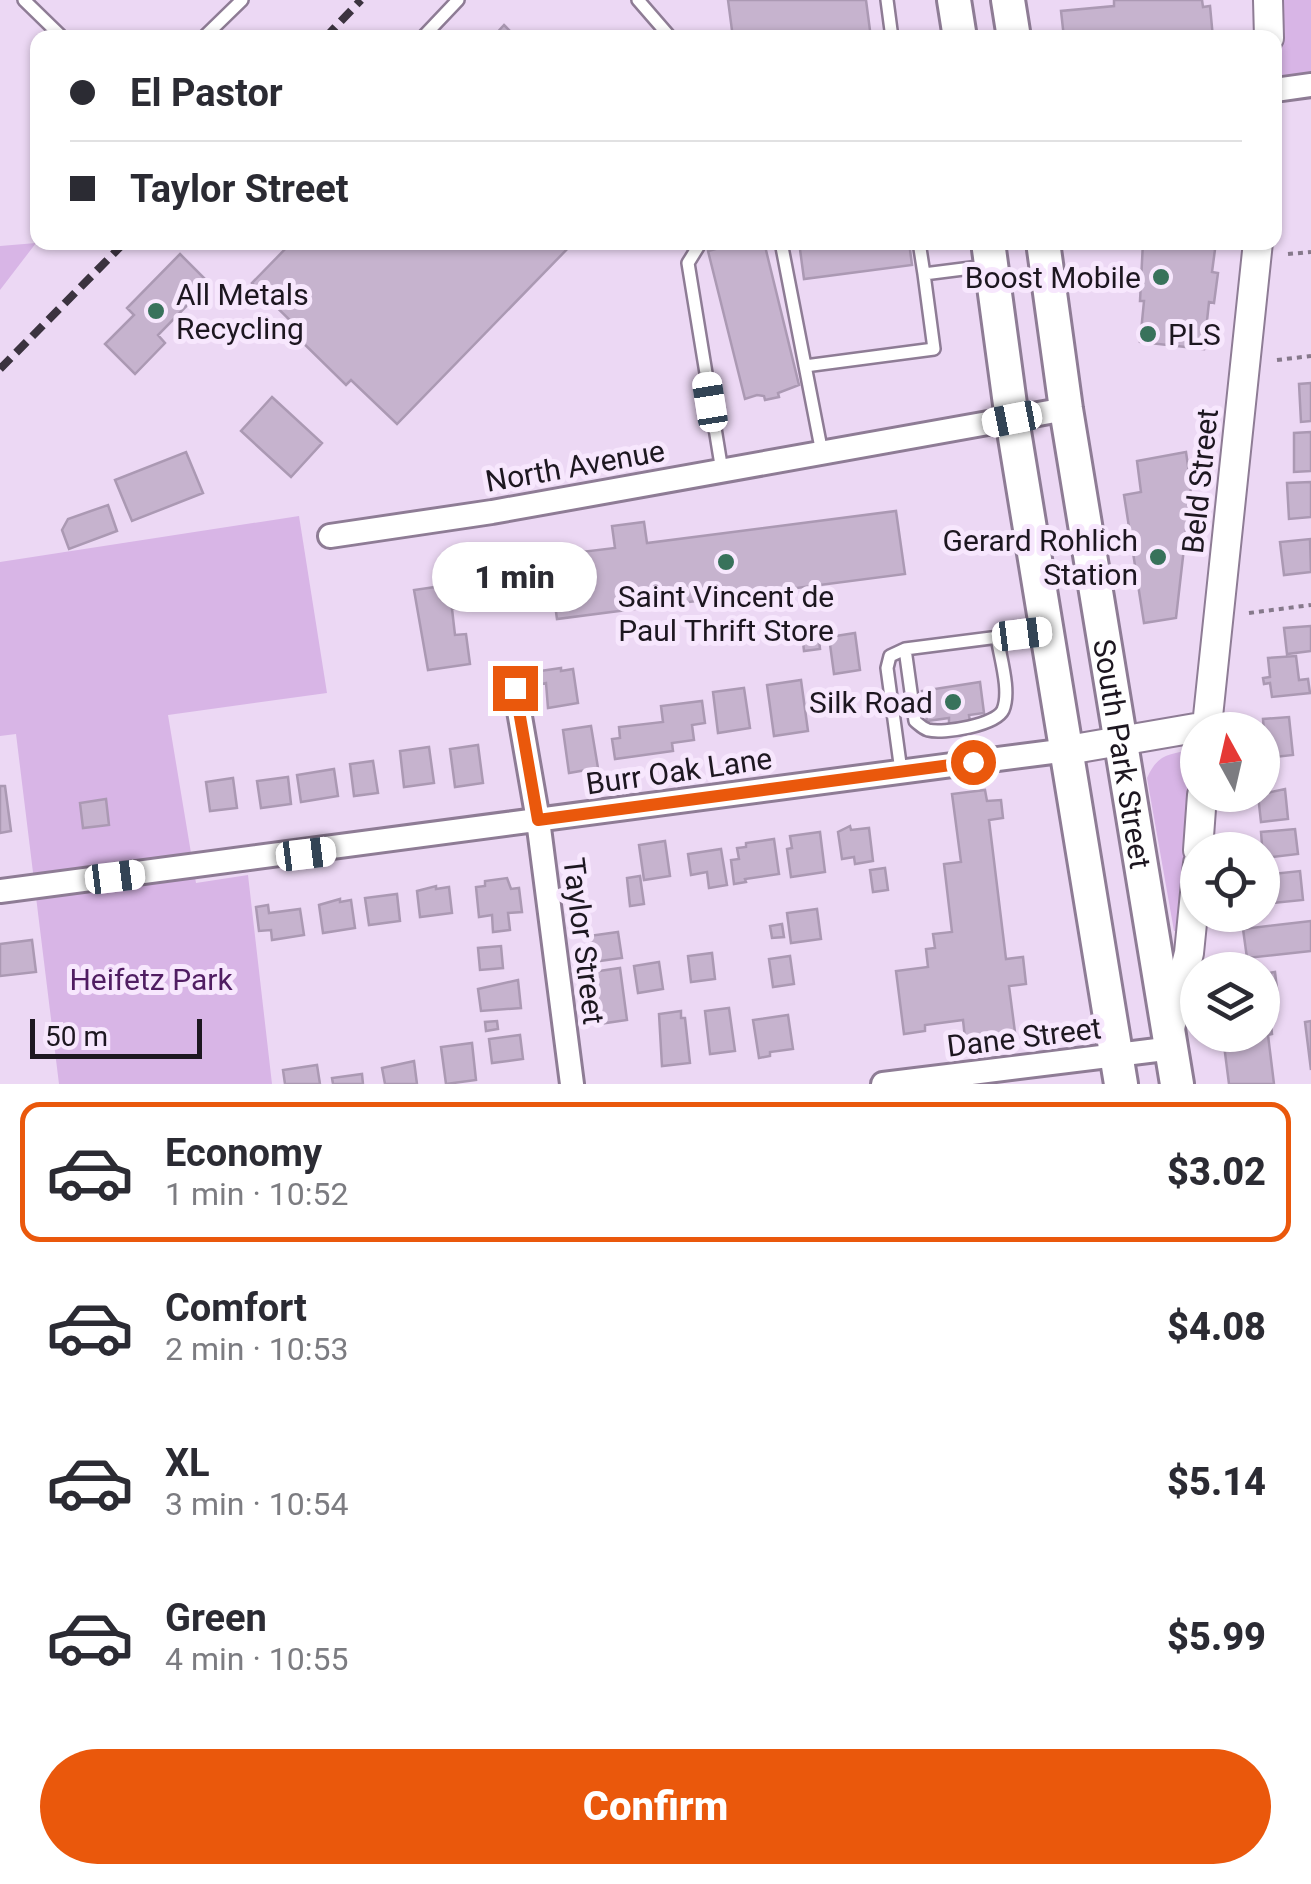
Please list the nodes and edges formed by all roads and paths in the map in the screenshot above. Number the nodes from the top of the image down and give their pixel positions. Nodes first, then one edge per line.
1 (24, 0) edge
2 (242, 0) edge
3 (458, 0) edge
4 (638, 0) edge
5 (887, 0) edge
6 (954, 0) edge
7 (1008, 0) edge
8 (1268, 0) edge
9 (55, 30) edge
10 (212, 30) edge
11 (430, 30) edge
12 (664, 30) edge
13 (891, 30) edge
14 (959, 30) edge
15 (1013, 30) edge
16 (1269, 30) edge
17 (1311, 86) edge
18 (1282, 89) edge
19 (697, 250) edge
20 (782, 250) edge
21 (920, 250) edge
22 (1044, 250) edge
23 (1257, 250) edge
24 (1311, 252) edge
25 (990, 254) edge
26 (1288, 254) dead end
27 (924, 274) junction
28 (1311, 356) edge
29 (1277, 360) dead end
30 (805, 366) junction
31 (1066, 410) junction
32 (1012, 419) junction
33 (822, 453) junction
34 (722, 471) junction
35 (492, 512) junction
36 (330, 536) dead end
37 (495, 536) dead end
38 (1311, 606) edge
39 (1249, 613) dead end
40 (1048, 630) junction
41 (997, 637) junction
42 (905, 650) junction
43 (515, 688) dead end
44 (1209, 712) edge
45 (1180, 732) edge
46 (1120, 742) junction
47 (1068, 750) junction
48 (901, 772) junction
49 (538, 820) junction
50 (0, 891) edge
51 (1191, 932) edge
52 (1171, 1039) junction
53 (1119, 1070) edge
54 (984, 1078) edge
55 (572, 1084) edge
56 (883, 1084) edge
57 (1178, 1084) edge

1 - 9 lane
2 - 10 lane
3 - 11 lane
4 - 12 lane
5 - 13 lane
6 - 14 main road
7 - 15 main road
8 - 16 street
17 - 18 street
19 - 34 lane
20 - 30 lane
21 - 27 lane
22 - 31 main road, South Park Street
23 - 44 street, Beld Street
24 - 26 path
25 - 27 lane
25 - 32 main road, South Park Street
27 - 30 lane
28 - 29 path
30 - 33 lane
31 - 32 street, North Avenue
31 - 46 main road, South Park Street
32 - 33 street, North Avenue
32 - 40 main road, South Park Street
33 - 34 street, North Avenue
34 - 35 street, North Avenue
35 - 36 street, North Avenue
35 - 37 street
38 - 39 path
40 - 41 lane
40 - 47 main road, South Park Street
41 - 42 lane
41 - 42 lane
42 - 48 lane
43 - 49 street, Taylor Street
45 - 46 street, Beld Street
46 - 47 street, Beld Street
46 - 52 main road, South Park Street
47 - 48 street, Burr Oak Lane
47 - 53 main road, South Park Street
48 - 49 street, Burr Oak Lane
49 - 50 street, Burr Oak Lane
49 - 55 street, Taylor Street
51 - 52 street
52 - 53 street, Dane Street
52 - 57 main road, South Park Street
53 - 54 street, Dane Street
54 - 56 street, Dane Street

